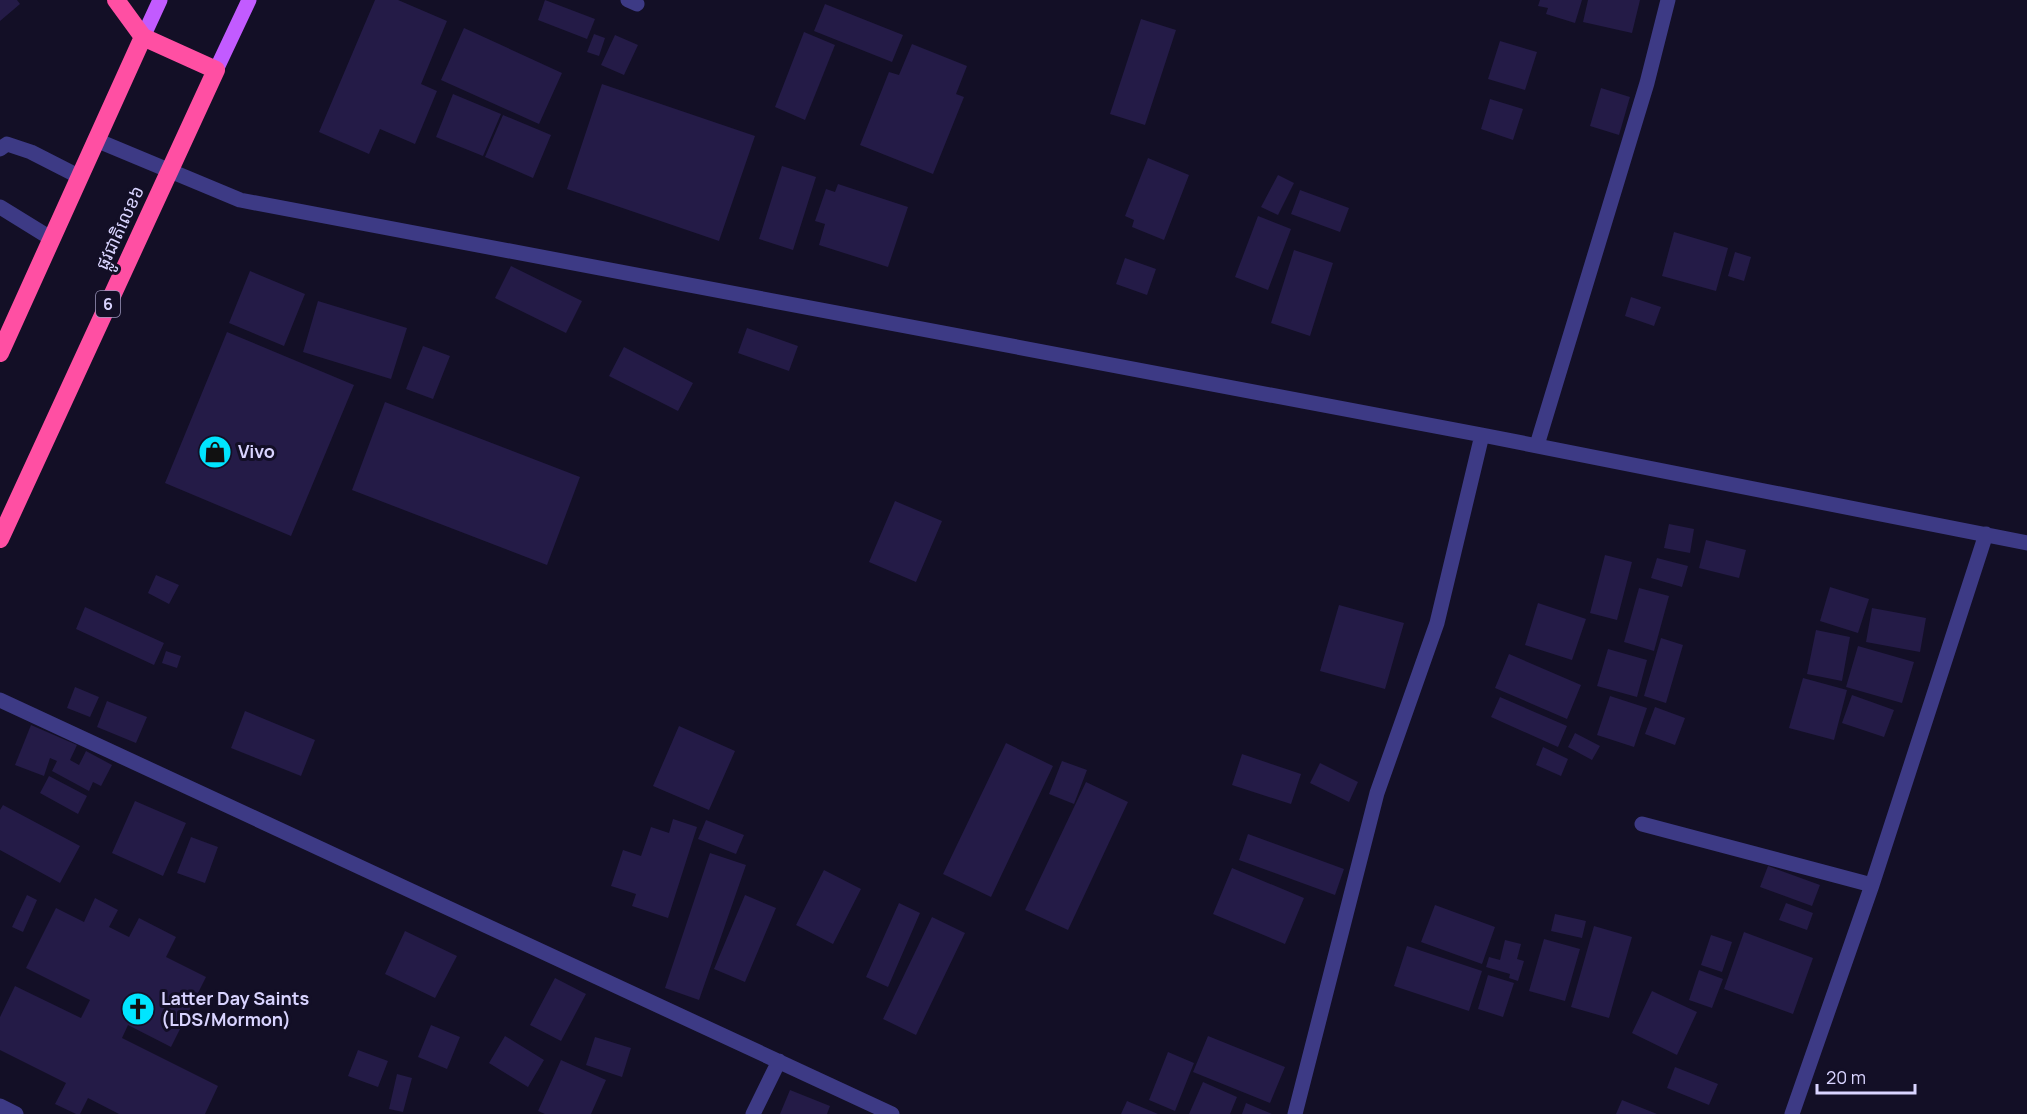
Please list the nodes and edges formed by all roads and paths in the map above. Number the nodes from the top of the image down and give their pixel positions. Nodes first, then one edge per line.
1 (116, 0) edge
2 (160, 0) edge
3 (249, 0) edge
4 (1668, 0) edge
5 (143, 37) junction
6 (216, 70) junction
7 (96, 140) junction
8 (0, 149) edge
9 (169, 171) junction
10 (80, 177) junction
11 (0, 207) edge
12 (52, 239) junction
13 (0, 353) edge
14 (1482, 435) junction
15 (1537, 445) junction
16 (1986, 534) junction
17 (0, 539) edge
18 (2027, 543) edge
19 (0, 700) edge
20 (1642, 824) dead end
21 (1872, 885) junction
22 (779, 1061) junction
23 (0, 1106) edge
24 (16, 1114) edge
25 (753, 1114) edge
26 (892, 1114) edge
27 (1295, 1114) edge
28 (1792, 1114) edge

1 - 5 highway
2 - 5 main road
3 - 6 main road, ផ្លូវជាតិលេខ៦ / 6
4 - 15 street
5 - 6 highway
5 - 7 highway
6 - 9 highway, ផ្លូវជាតិលេខ៦ / 6
7 - 9 street
7 - 10 highway
8 - 10 street
9 - 14 street
9 - 17 highway, ផ្លូវជាតិលេខ៦ / 6
10 - 12 highway
11 - 12 street
12 - 13 highway
14 - 15 street
14 - 27 street
15 - 16 street
16 - 18 street
16 - 21 street
19 - 22 street
20 - 21 street
21 - 28 street
22 - 25 street
22 - 26 street
23 - 24 street

